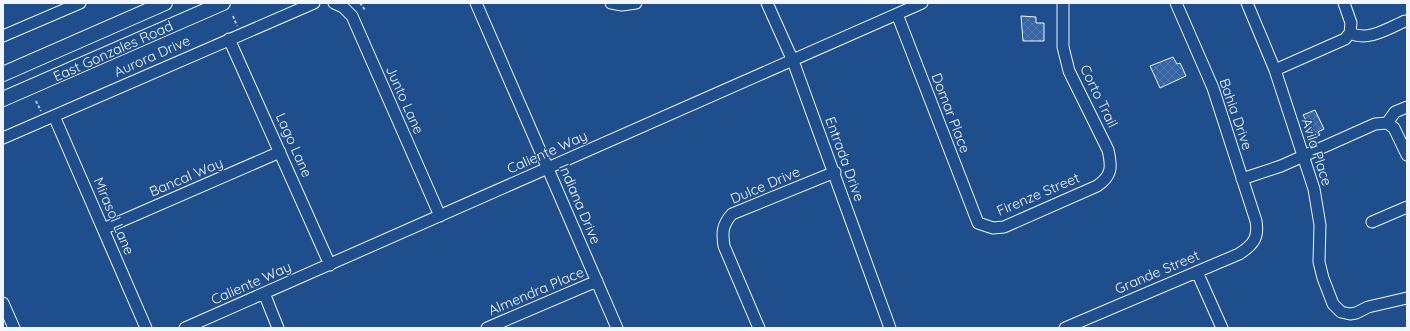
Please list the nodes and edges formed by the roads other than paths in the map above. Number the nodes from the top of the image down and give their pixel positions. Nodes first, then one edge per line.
1 (80, 3) edge
2 (165, 3) edge
3 (223, 3) edge
4 (314, 3) edge
5 (334, 3) edge
6 (476, 3) edge
7 (611, 3) edge
8 (636, 3) edge
9 (767, 3) edge
10 (922, 3) edge
11 (1062, 3) edge
12 (1176, 3) edge
13 (1247, 3) edge
14 (1344, 3) edge
15 (897, 14) junction
16 (1405, 21) dead end
17 (1350, 33) junction
18 (3, 36) edge
19 (229, 39) junction
20 (793, 61) junction
21 (1275, 70) junction
22 (3, 74) edge
23 (3, 99) edge
24 (1407, 107) edge
25 (54, 116) junction
26 (1387, 123) junction
27 (3, 138) edge
28 (280, 152) junction
29 (1407, 155) edge
30 (1303, 157) junction
31 (548, 168) junction
32 (835, 172) junction
33 (1108, 177) joint
34 (1242, 179) junction
35 (1407, 207) edge
36 (440, 216) junction
37 (1372, 222) dead end
38 (978, 223) joint
39 (103, 229) junction
40 (1256, 238) joint
41 (330, 265) junction
42 (1197, 272) junction
43 (597, 281) junction
44 (264, 293) junction
45 (1407, 298) edge
46 (3, 303) edge
47 (14, 328) edge
48 (146, 328) edge
49 (184, 328) edge
50 (278, 328) edge
51 (487, 328) edge
52 (618, 328) edge
53 (759, 328) edge
54 (890, 328) edge
55 (1065, 328) edge
56 (1222, 328) edge

1 - 18 street
2 - 22 main road, East Gonzales Road
3 - 23 main road, East Gonzales Road
4 - 19 street, Aurora Drive
5 - 36 street, Junto Lane
6 - 31 street, Indiana Drive
7 - 8 street
9 - 20 street, Entrada Drive
10 - 15 street, Caliente Way
11 - 33 street, Corto Trail
12 - 34 street, Bahia Drive
13 - 21 street, Avila Place
14 - 17 street
15 - 20 street, Caliente Way
15 - 38 street, Domar Place
16 - 17 street
17 - 21 street
19 - 25 street, Aurora Drive
19 - 28 street, Lago Lane
20 - 31 street, Caliente Way
20 - 32 street, Entrada Drive
21 - 30 street, Avila Place
24 - 26 street
25 - 27 street, Aurora Drive
25 - 39 street, Mirasol Lane
26 - 29 street
26 - 30 street
28 - 39 street, Bancal Way
28 - 41 street, Lago Lane
30 - 34 street
30 - 45 street, Avila Place
31 - 36 street, Caliente Way
31 - 43 street, Indiana Drive
32 - 53 street, Dulce Drive
32 - 54 street, Entrada Drive
33 - 38 street, Firenze Street
34 - 40 street, Bahia Drive
35 - 37 street
36 - 41 street, Caliente Way
39 - 48 street, Mirasol Lane
40 - 42 street, Grande Street
41 - 44 street, Caliente Way
42 - 55 street, Grande Street
42 - 56 street
43 - 51 street, Almendra Place
43 - 52 street, Indiana Drive
44 - 49 street, Caliente Way
44 - 50 street
46 - 47 street

